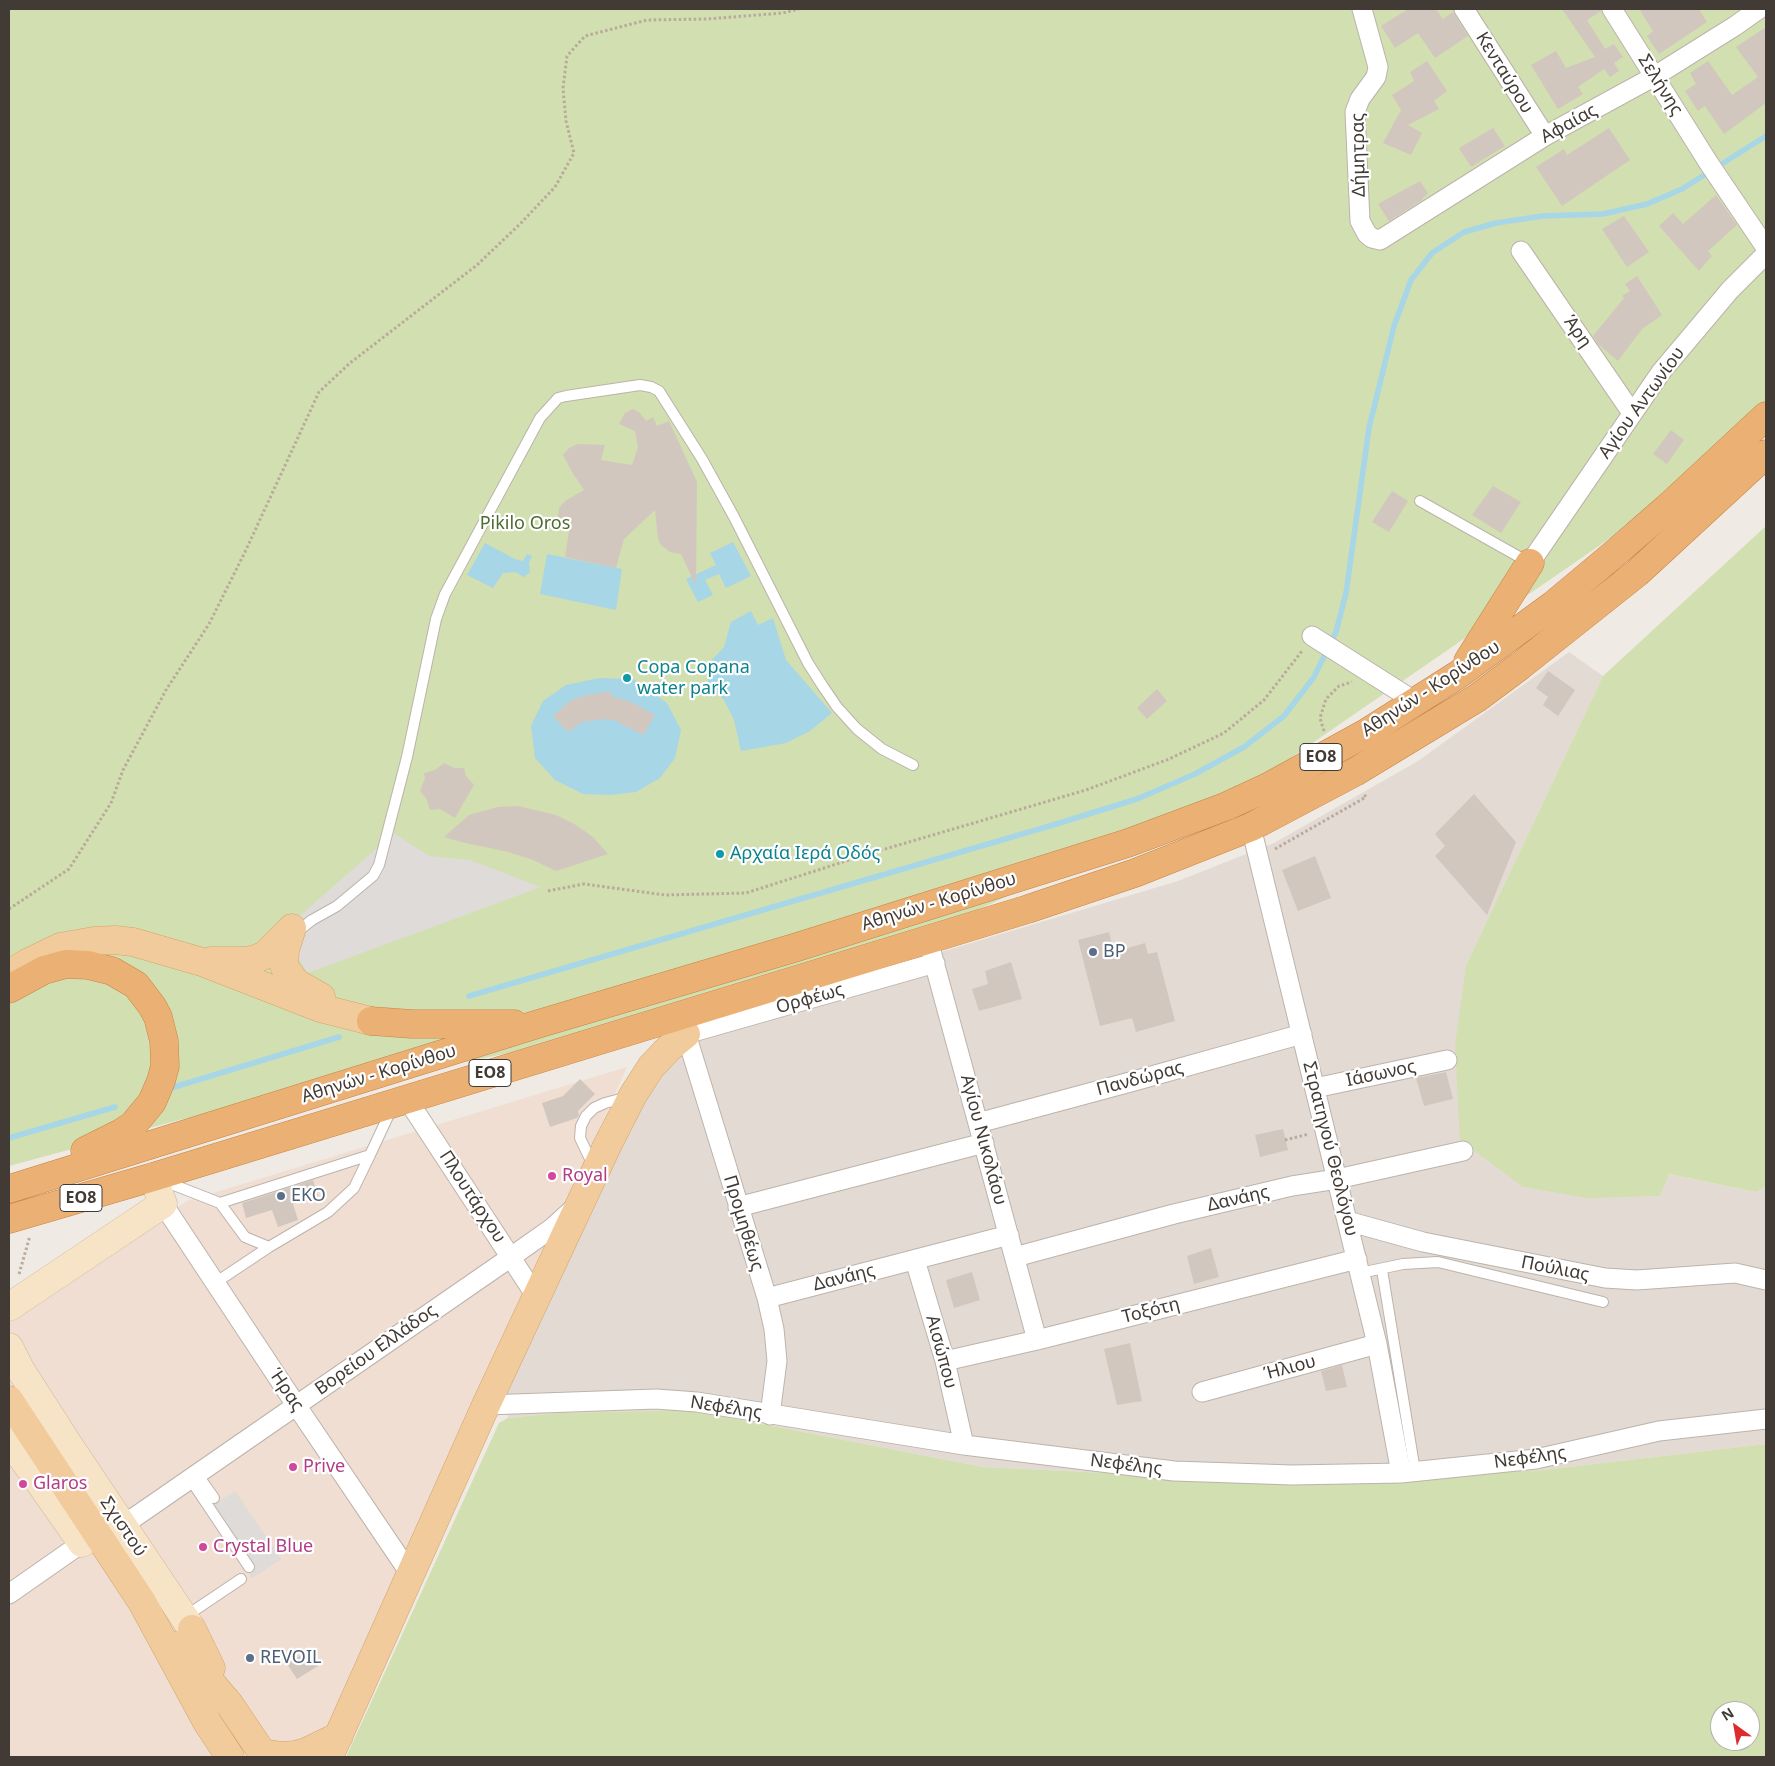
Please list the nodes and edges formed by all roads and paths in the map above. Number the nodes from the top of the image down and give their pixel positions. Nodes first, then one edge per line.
1 (799, 9) edge
2 (1362, 9) edge
3 (1464, 9) edge
4 (1612, 9) edge
5 (1759, 9) edge
6 (1655, 76) junction
7 (1545, 136) junction
8 (1380, 240) joint
9 (1766, 248) edge
10 (1521, 251) dead end
11 (1766, 254) edge
12 (1632, 413) junction
13 (1766, 416) edge
14 (1766, 454) edge
15 (1420, 501) dead end
16 (1530, 563) junction
17 (1312, 636) joint
18 (1459, 674) junction
19 (1384, 682) junction
20 (1416, 702) junction
21 (1324, 731) dead end
22 (913, 765) dead end
23 (1363, 792) dead end
24 (1252, 827) junction
25 (1259, 857) junction
26 (548, 890) dead end
27 (9, 909) edge
28 (292, 928) junction
29 (931, 952) junction
30 (202, 962) junction
31 (826, 972) junction
32 (9, 974) edge
33 (9, 989) edge
34 (371, 1021) junction
35 (538, 1024) junction
36 (686, 1034) junction
37 (1302, 1034) junction
38 (1448, 1060) dead end
39 (1315, 1088) junction
40 (401, 1101) junction
41 (978, 1123) junction
42 (1325, 1129) junction
43 (1286, 1140) dead end
44 (984, 1143) junction
45 (1463, 1151) dead end
46 (370, 1155) junction
47 (153, 1177) junction
48 (1337, 1179) junction
49 (9, 1188) edge
50 (220, 1203) junction
51 (163, 1204) junction
52 (579, 1204) junction
53 (738, 1207) junction
54 (38, 1211) junction
55 (9, 1219) edge
56 (1347, 1221) junction
57 (1008, 1235) junction
58 (270, 1247) junction
59 (511, 1257) junction
60 (1015, 1257) junction
61 (915, 1260) junction
62 (1358, 1266) junction
63 (1382, 1270) junction
64 (1766, 1280) edge
65 (215, 1283) junction
66 (536, 1296) junction
67 (767, 1298) junction
68 (1603, 1302) dead end
69 (9, 1306) edge
70 (1037, 1340) junction
71 (1377, 1344) junction
72 (9, 1347) edge
73 (945, 1361) junction
74 (1202, 1392) dead end
75 (9, 1400) edge
76 (296, 1405) junction
77 (486, 1405) junction
78 (770, 1415) junction
79 (1766, 1419) edge
80 (9, 1439) edge
81 (964, 1445) junction
82 (1408, 1472) junction
83 (193, 1476) junction
84 (214, 1498) dead end
85 (122, 1526) junction
86 (82, 1543) junction
87 (249, 1567) dead end
88 (411, 1575) junction
89 (241, 1579) dead end
90 (9, 1594) edge
91 (142, 1602) junction
92 (188, 1623) junction
93 (230, 1705) junction
94 (207, 1722) junction
95 (334, 1747) edge
96 (221, 1754) edge
97 (264, 1755) edge

1 - 27 path
2 - 8 street, Δήμητρας
3 - 7 street, Κενταύρου
4 - 6 street, Σελήνης
5 - 6 street, Αφαίας
6 - 7 street, Αφαίας
6 - 9 street, Σελήνης
7 - 8 street, Αφαίας
10 - 12 street, Άρη
11 - 12 street, Αγίου Αντωνίου
12 - 16 street, Αγίου Αντωνίου
13 - 18 highway, Αθηνών - Κορίνθου / ΕΟ8
14 - 24 highway, Αθηνών - Κορίνθου / ΕΟ8
15 - 16 lane
16 - 18 highway
17 - 19 street
17 - 26 path
18 - 20 highway, Αθηνών - Κορίνθου / ΕΟ8
19 - 20 street
19 - 21 path
20 - 35 highway, Αθηνών - Κορίνθου / ΕΟ8
22 - 28 lane
23 - 25 path
24 - 25 street, Στρατηγού Θεολόγου
24 - 29 highway, Αθηνών - Κορίνθου / ΕΟ8
25 - 37 street, Στρατηγού Θεολόγου
28 - 30 main road
28 - 34 main road
29 - 31 highway, Αθηνών - Κορίνθου / ΕΟ8
29 - 36 street, Ορφέως
29 - 41 street, Αγίου Νικολάου
30 - 32 main road
30 - 34 main road
31 - 36 highway
31 - 40 highway, Αθηνών - Κορίνθου / ΕΟ8
33 - 49 highway
34 - 35 highway
35 - 49 highway, Αθηνών - Κορίνθου / ΕΟ8
36 - 52 main road
36 - 53 street, Προμηθέως
37 - 39 street, Στρατηγού Θεολόγου
37 - 41 street, Πανδώρας
38 - 39 street, Ιάσωνος
39 - 42 street, Στρατηγού Θεολόγου
40 - 46 lane
40 - 47 highway, Αθηνών - Κορίνθου / ΕΟ8
40 - 59 street, Πλουτάρχου
41 - 44 street, Αγίου Νικολάου
42 - 43 path
42 - 48 street, Στρατηγού Θεολόγου
44 - 53 street
44 - 57 street, Αγίου Νικολάου
45 - 48 street, Δανάης
46 - 50 lane
46 - 58 lane
47 - 50 lane
47 - 51 street, Ήρας
47 - 54 highway, Αθηνών - Κορίνθου / ΕΟ8
48 - 56 street, Στρατηγού Θεολόγου
48 - 60 street, Δανάης
50 - 58 lane
51 - 65 street, Ήρας
51 - 69 street
52 - 59 street, Βορείου Ελλάδος
52 - 66 main road
53 - 67 street, Προμηθέως
54 - 55 highway, Αθηνών - Κορίνθου / ΕΟ8
54 - 69 path
56 - 62 street, Στρατηγού Θεολόγου
56 - 64 street, Πούλιας
57 - 60 street, Αγίου Νικολάου
57 - 61 street, Δανάης
58 - 65 lane
59 - 66 street, Πλουτάρχου
59 - 76 street, Βορείου Ελλάδος
60 - 70 street, Αγίου Νικολάου
61 - 67 street, Δανάης
61 - 73 street, Αισώπου
62 - 63 lane
62 - 70 street, Τοξότη
62 - 71 street, Στρατηγού Θεολόγου
63 - 68 lane
63 - 82 lane
65 - 76 street, Ήρας
66 - 77 main road
67 - 78 street, Προμηθέως
70 - 73 street, Τοξότη
71 - 74 street, Ήλιου
71 - 82 street, Στρατηγού Θεολόγου
72 - 85 street, Σχιστού
73 - 81 street, Αισώπου
75 - 91 main road, Σχιστού
76 - 83 street, Βορείου Ελλάδος
76 - 88 street, Ήρας
77 - 78 street, Νεφέλης
77 - 88 main road
78 - 81 street, Νεφέλης
79 - 82 street, Νεφέλης
80 - 86 street
81 - 82 street, Νεφέλης
83 - 84 lane
83 - 85 street, Βορείου Ελλάδος
83 - 87 lane
85 - 92 street, Σχιστού
86 - 90 street
86 - 94 main road
88 - 95 main road
89 - 92 lane
91 - 93 main road, Σχιστού
91 - 94 main road, Σχιστού
92 - 93 main road
93 - 97 main road, Σχιστού
94 - 96 main road, Σχιστού
95 - 97 main road

